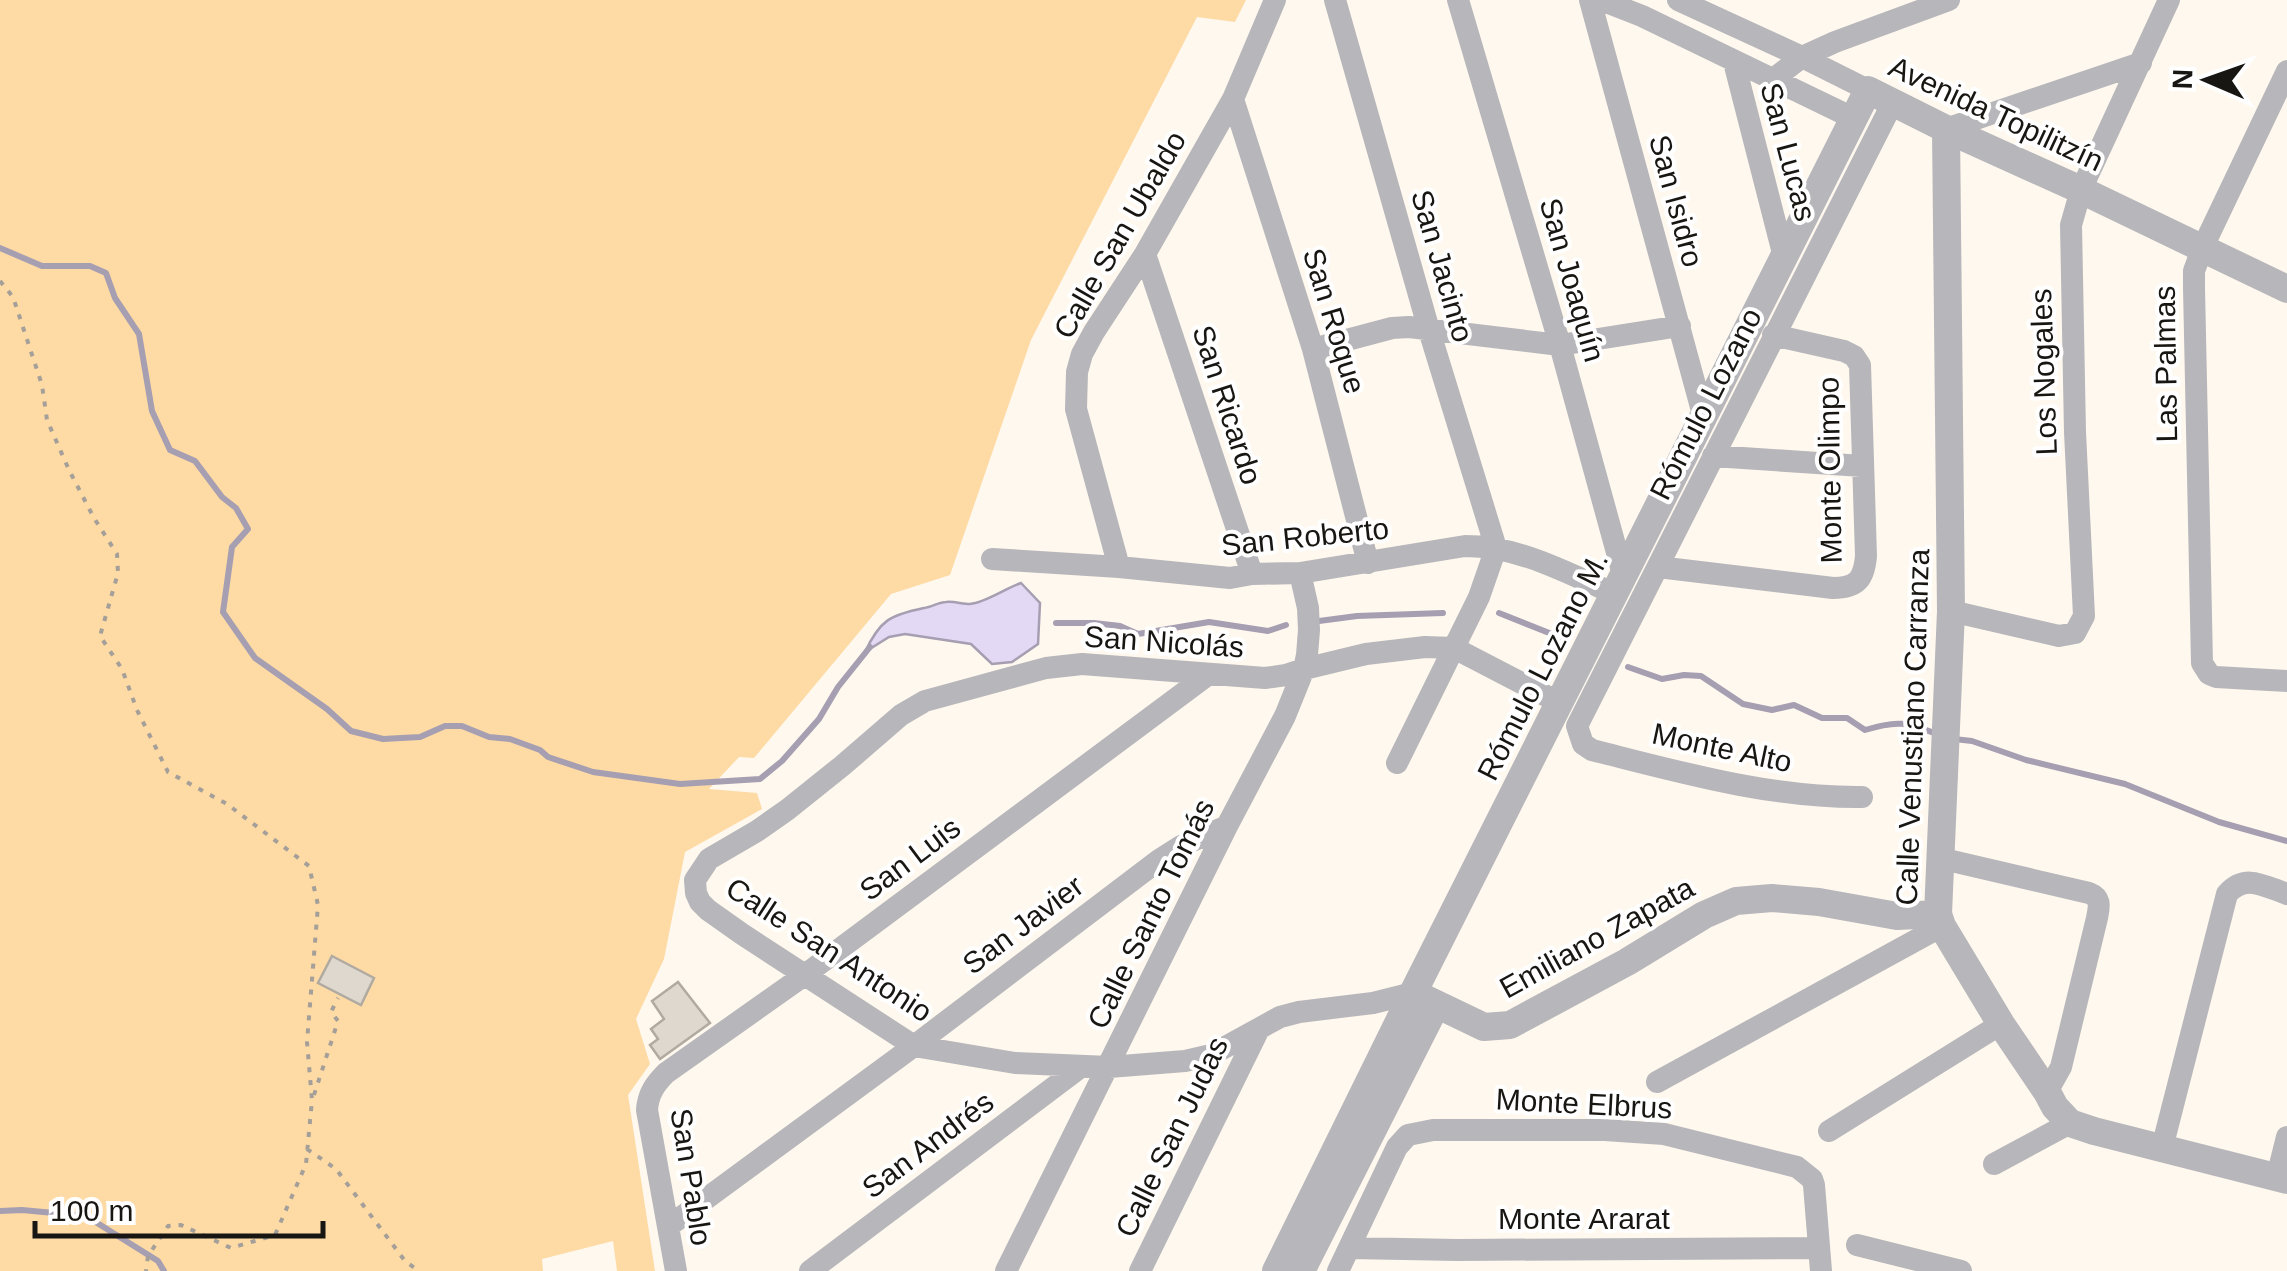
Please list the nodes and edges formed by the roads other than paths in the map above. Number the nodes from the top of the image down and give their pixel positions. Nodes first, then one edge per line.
1 (1275, 0) edge
2 (1334, 0) edge
3 (1458, 0) edge
4 (1590, 0) edge
5 (1601, 0) edge
6 (1678, 0) edge
7 (1949, 0) edge
8 (2169, 0) edge
9 (1647, 8) edge
10 (1802, 56) junction
11 (1734, 62) junction
12 (2141, 63) junction
13 (2287, 71) edge
14 (1772, 80) junction
15 (1881, 96) junction
16 (1233, 99) junction
17 (1855, 119) junction
18 (1946, 129) junction
19 (2081, 190) junction
20 (2202, 249) junction
21 (1146, 254) junction
22 (1784, 256) junction
23 (2287, 289) edge
24 (1680, 326) junction
25 (1429, 330) junction
26 (1773, 335) junction
27 (1560, 346) junction
28 (1313, 349) junction
29 (1704, 418) junction
30 (1713, 456) junction
31 (1862, 466) junction
32 (1496, 548) junction
33 (992, 559) dead end
34 (1368, 563) junction
35 (1658, 567) junction
36 (1119, 568) junction
37 (1300, 573) junction
38 (1252, 574) junction
39 (1620, 586) junction
40 (1951, 611) junction
41 (1454, 648) junction
42 (1304, 669) junction
43 (1209, 674) junction
44 (2287, 682) edge
45 (1560, 704) junction
46 (1578, 735) joint
47 (1397, 764) dead end
48 (1862, 797) dead end
49 (1227, 826) junction
50 (1940, 858) junction
51 (695, 880) joint
52 (2287, 894) edge
53 (1940, 920) junction
54 (806, 974) junction
55 (1424, 999) junction
56 (2001, 1024) junction
57 (1258, 1029) junction
58 (914, 1046) junction
59 (1082, 1066) junction
60 (1109, 1067) junction
61 (1656, 1082) dead end
62 (2047, 1092) junction
63 (650, 1094) joint
64 (2070, 1123) junction
65 (1829, 1131) dead end
66 (2287, 1137) edge
67 (2162, 1148) junction
68 (1994, 1164) dead end
69 (2282, 1179) edge
70 (670, 1226) junction
71 (1857, 1244) dead end
72 (1350, 1248) junction
73 (1820, 1260) edge
74 (1903, 1264) edge
75 (676, 1271) edge
76 (810, 1271) edge
77 (1006, 1271) edge
78 (1140, 1271) edge
79 (1276, 1271) edge
80 (1301, 1271) edge
81 (1338, 1271) edge
82 (1961, 1271) edge

1 - 16 street, Calle San Ubaldo
2 - 25 street, San Jacinto
3 - 27 street, San Joaquín
4 - 24 street, San Isidro
5 - 9 street
6 - 10 street, Avenida Topilitzín
7 - 10 street
8 - 12 street, Los Nogales
9 - 11 street
10 - 14 street
10 - 15 street, Avenida Topilitzín
11 - 14 street
11 - 22 street, San Lucas
12 - 18 street
12 - 19 street, Los Nogales
13 - 20 street, Las Palmas
14 - 17 street
15 - 17 street, Rómulo Lozano M.
15 - 18 street, Avenida Topilitzín
15 - 26 street, Rómulo Lozano
16 - 21 street, Calle San Ubaldo
16 - 28 street, San Roque
17 - 22 street, Rómulo Lozano M.
18 - 19 street, Avenida Topilitzín
18 - 40 street, Calle Venustiano Carranza
19 - 20 street, Avenida Topilitzín
19 - 40 street, Los Nogales
20 - 23 street, Avenida Topilitzín
20 - 44 street, Las Palmas
21 - 36 street, Calle San Ubaldo
21 - 38 street, San Ricardo
22 - 29 street, Rómulo Lozano M.
24 - 27 street
24 - 29 street, San Isidro
25 - 27 street
25 - 28 street
25 - 32 street, San Jacinto
26 - 30 street, Rómulo Lozano
26 - 31 street, Monte Olimpo
27 - 39 street, San Joaquín
28 - 34 street, San Roque
29 - 39 street, Rómulo Lozano M.
30 - 31 street
30 - 35 street, Rómulo Lozano
31 - 35 street, Monte Olimpo
32 - 34 street, San Roberto
32 - 39 street, San Roberto
32 - 41 street
33 - 36 street, San Roberto
34 - 37 street, San Roberto
35 - 46 street, Rómulo Lozano
36 - 38 street, San Roberto
37 - 38 street, San Roberto
37 - 42 street, Calle Santo Tomás
39 - 45 street, Rómulo Lozano M.
40 - 50 street, Calle Venustiano Carranza
41 - 42 street, San Nicolás
41 - 45 street, San Nicolás
41 - 47 street
42 - 43 street, San Nicolás
42 - 49 street, Calle Santo Tomás
43 - 51 street, San Nicolás
43 - 54 street, San Luis
45 - 55 street, Rómulo Lozano M.
46 - 48 street, Monte Alto
49 - 58 street, San Javier
49 - 60 street, Calle Santo Tomás
50 - 53 street, Calle Venustiano Carranza
50 - 62 street
51 - 54 street, Calle San Antonio
52 - 67 street
53 - 55 street, Emiliano Zapata
53 - 56 street, Calle Venustiano Carranza
53 - 61 street
54 - 58 street, Calle San Antonio
54 - 63 street, San Luis
55 - 57 street, Calle San Antonio
55 - 79 street, Rómulo Lozano M.
55 - 80 street
56 - 62 street, Calle Venustiano Carranza
56 - 65 street
57 - 60 street, Calle San Antonio
57 - 78 street, Calle San Judas
58 - 59 street, Calle San Antonio
58 - 70 street, San Javier
59 - 60 street, Calle San Antonio
59 - 76 street, San Andrés
60 - 77 street, Calle Santo Tomás
62 - 64 street, Calle Venustiano Carranza
63 - 70 street, San Pablo
64 - 67 street
64 - 68 street
66 - 69 street
67 - 69 street
70 - 75 street, San Pablo
71 - 74 street
72 - 73 street, Monte Ararat
72 - 73 street, Monte Elbrus
72 - 81 street
74 - 82 street

